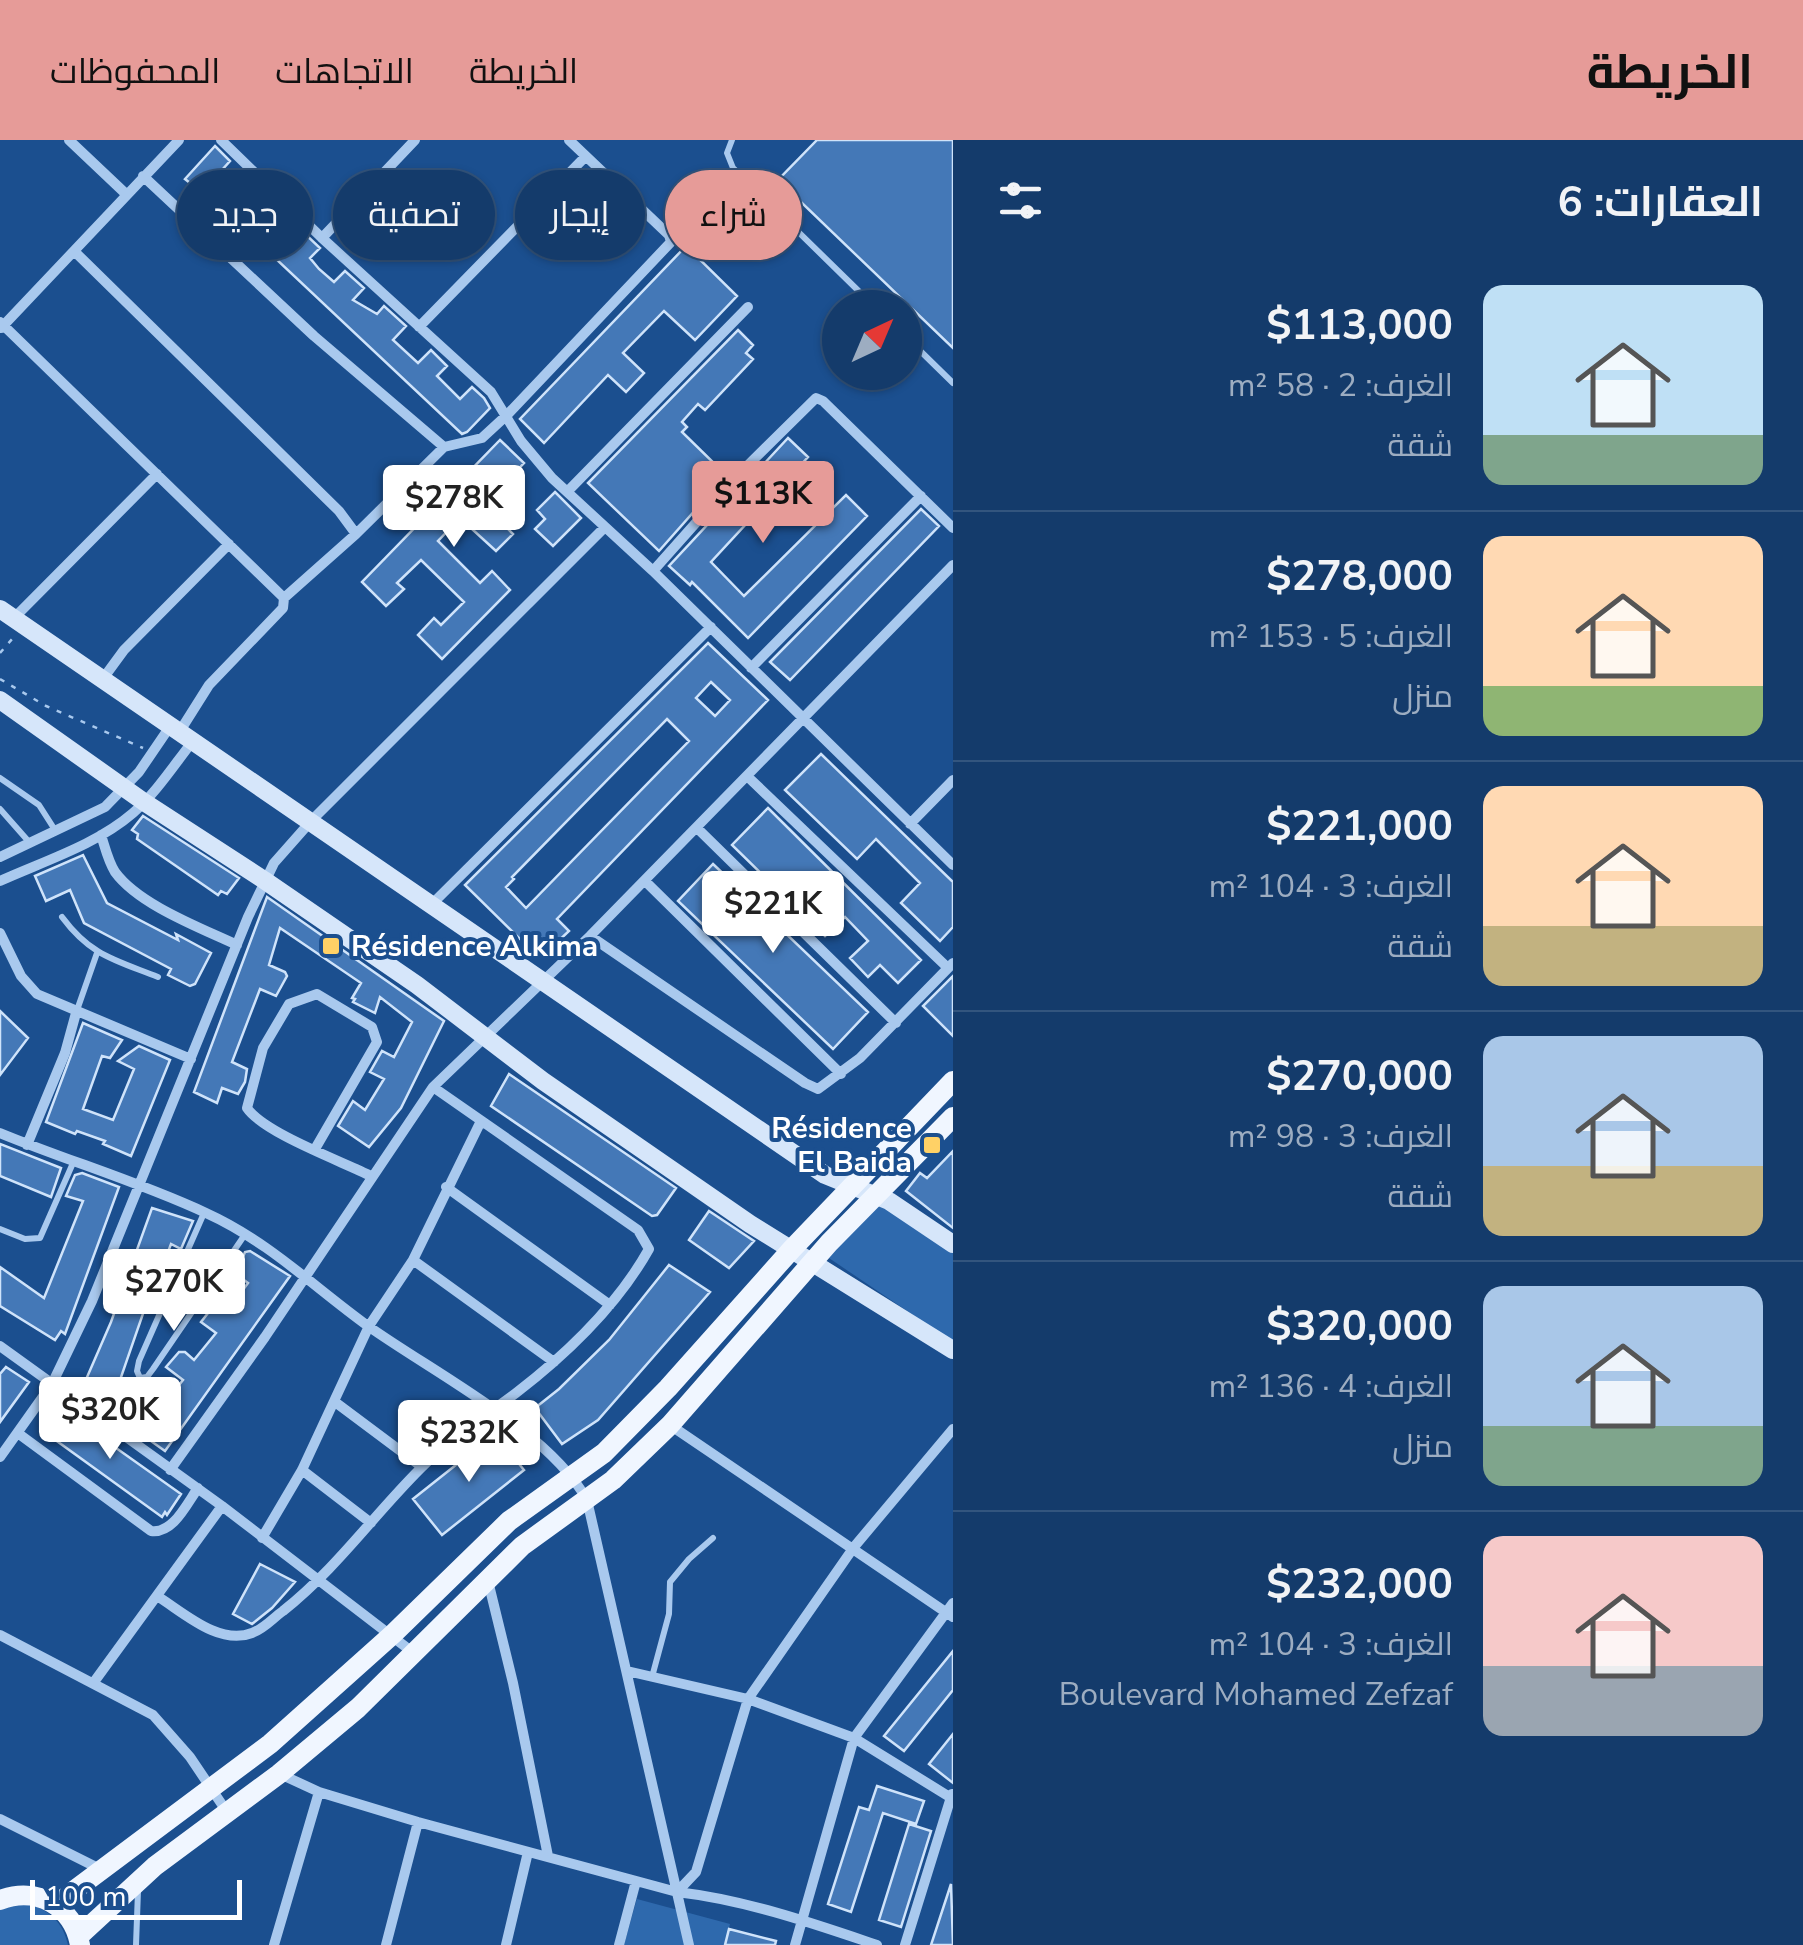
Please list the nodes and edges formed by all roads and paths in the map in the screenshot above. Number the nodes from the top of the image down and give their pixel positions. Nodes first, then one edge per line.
1 (69, 140) edge
2 (179, 140) edge
3 (221, 140) edge
4 (415, 140) edge
5 (570, 140) edge
6 (732, 140) edge
7 (586, 156) junction
8 (144, 176) junction
9 (126, 194) junction
10 (322, 238) junction
11 (74, 251) junction
12 (858, 290) edge
13 (748, 308) dead end
14 (1, 326) edge
15 (419, 327) junction
16 (922, 353) edge
17 (953, 383) edge
18 (507, 415) junction
19 (444, 447) junction
20 (157, 474) junction
21 (568, 492) junction
22 (921, 496) junction
23 (605, 527) junction
24 (953, 528) edge
25 (356, 534) junction
26 (229, 544) junction
27 (953, 565) edge
28 (653, 571) junction
29 (284, 598) junction
30 (12, 617) edge
31 (711, 628) junction
32 (0, 653) edge
33 (751, 668) junction
34 (0, 679) edge
35 (102, 680) junction
36 (0, 700) edge
37 (803, 720) junction
38 (181, 732) junction
39 (153, 752) junction
40 (748, 776) junction
41 (0, 778) edge
42 (953, 780) edge
43 (125, 789) junction
44 (144, 802) junction
45 (0, 809) edge
46 (312, 820) junction
47 (910, 824) junction
48 (697, 828) junction
49 (56, 831) junction
50 (101, 835) junction
51 (30, 843) junction
52 (0, 857) edge
53 (953, 865) edge
54 (0, 880) edge
55 (264, 880) junction
56 (644, 881) junction
57 (432, 904) junction
58 (62, 917) dead end
59 (0, 933) edge
60 (590, 936) junction
61 (237, 946) junction
62 (97, 953) junction
63 (950, 966) edge
64 (158, 977) dead end
65 (544, 981) junction
66 (76, 1013) junction
67 (896, 1024) junction
68 (485, 1038) junction
69 (190, 1059) junction
70 (841, 1074) junction
71 (953, 1081) edge
72 (433, 1087) junction
73 (953, 1117) edge
74 (482, 1121) junction
75 (0, 1134) edge
76 (27, 1144) junction
77 (315, 1149) junction
78 (73, 1163) junction
79 (371, 1176) junction
80 (137, 1186) junction
81 (446, 1187) junction
82 (851, 1187) junction
83 (876, 1195) junction
84 (204, 1212) junction
85 (0, 1229) edge
86 (246, 1233) junction
87 (953, 1244) edge
88 (792, 1249) junction
89 (413, 1260) junction
90 (813, 1261) junction
91 (304, 1278) junction
92 (610, 1305) junction
93 (370, 1326) junction
94 (0, 1346) edge
95 (953, 1350) edge
96 (554, 1362) junction
97 (52, 1384) junction
98 (335, 1402) junction
99 (492, 1410) junction
100 (670, 1425) junction
101 (953, 1429) edge
102 (19, 1434) junction
103 (0, 1458) edge
104 (422, 1467) junction
105 (170, 1470) junction
106 (302, 1470) junction
107 (573, 1476) junction
108 (198, 1488) junction
109 (586, 1500) junction
110 (222, 1506) junction
111 (371, 1523) junction
112 (262, 1538) junction
113 (714, 1538) dead end
114 (854, 1547) junction
115 (488, 1580) junction
116 (319, 1582) junction
117 (157, 1596) junction
118 (950, 1611) edge
119 (393, 1634) junction
120 (0, 1635) edge
121 (416, 1654) junction
122 (628, 1671) junction
123 (652, 1677) junction
124 (94, 1682) junction
125 (748, 1699) junction
126 (854, 1738) junction
127 (280, 1774) junction
128 (211, 1789) junction
129 (319, 1792) junction
130 (952, 1796) edge
131 (227, 1812) junction
132 (0, 1819) edge
133 (418, 1822) junction
134 (528, 1852) junction
135 (548, 1856) junction
136 (102, 1870) junction
137 (636, 1881) junction
138 (138, 1882) junction
139 (677, 1892) junction
140 (0, 1900) edge
141 (56, 1904) junction
142 (801, 1920) junction
143 (80, 1940) edge
144 (136, 1945) edge
145 (274, 1945) edge
146 (386, 1945) edge
147 (506, 1945) edge
148 (619, 1945) edge
149 (689, 1945) edge
150 (795, 1945) edge
151 (877, 1945) edge
152 (905, 1945) edge

1 - 9 street
2 - 8 street
3 - 10 street
4 - 10 street
5 - 7 street
6 - 12 lane
7 - 15 street
7 - 18 street
8 - 9 street
8 - 19 street
9 - 11 street
10 - 15 street
11 - 14 street
11 - 25 street
13 - 21 street
14 - 20 street
15 - 18 street
16 - 17 lane
18 - 19 street
18 - 21 street
19 - 25 street
20 - 26 street
20 - 30 street
21 - 23 street
22 - 24 street
22 - 28 street
22 - 33 street
23 - 28 street
23 - 46 street
25 - 29 street
26 - 29 street
26 - 35 street
27 - 37 street
28 - 31 street
29 - 38 street
30 - 32 path
30 - 35 street
31 - 33 street
31 - 57 street
33 - 37 street
34 - 39 path
35 - 38 street
36 - 43 street
37 - 40 street
37 - 47 street
38 - 39 street
38 - 44 street
38 - 46 street
39 - 43 street
40 - 48 street
40 - 63 street
41 - 49 lane
42 - 47 street
43 - 44 street
43 - 49 street
44 - 50 street
44 - 55 street
45 - 51 lane
46 - 55 street
46 - 57 street
47 - 53 street
48 - 56 street
48 - 67 street
49 - 51 street
50 - 54 street
50 - 61 street
51 - 52 street
55 - 61 street
55 - 68 street
56 - 60 street
56 - 70 street
57 - 65 street
58 - 62 lane
59 - 66 street
60 - 65 street
60 - 70 street
61 - 69 street
62 - 64 lane
62 - 66 lane
63 - 67 street
65 - 68 street
65 - 82 street
66 - 69 street
66 - 76 street
67 - 70 street
68 - 72 street
68 - 88 street
69 - 80 street
71 - 82 main road
72 - 74 street
72 - 79 street
73 - 83 main road
74 - 81 street
74 - 92 street
75 - 76 street
76 - 78 street
77 - 77 street
77 - 79 street
78 - 80 street
78 - 85 lane
79 - 91 street
80 - 84 street
80 - 97 street
81 - 89 street
81 - 92 street
82 - 83 street
82 - 88 main road
83 - 87 street
83 - 90 main road
84 - 86 street
84 - 86 lane
86 - 91 street
88 - 90 street
88 - 107 main road
89 - 93 street
89 - 96 street
90 - 95 street
90 - 100 main road
91 - 93 street
91 - 105 street
92 - 96 street
93 - 98 street
93 - 99 street
94 - 97 street
96 - 99 street
97 - 102 street
97 - 105 street
98 - 104 street
98 - 106 street
99 - 104 street
99 - 107 street
100 - 109 main road
100 - 114 street
101 - 114 street
102 - 103 street
102 - 108 street
104 - 111 street
105 - 108 street
106 - 111 street
106 - 112 street
107 - 109 street
107 - 119 main road
108 - 110 street
109 - 115 main road
109 - 122 street
110 - 112 street
110 - 117 street
111 - 116 street
112 - 116 street
113 - 123 lane
114 - 118 street
114 - 125 street
115 - 121 main road
115 - 135 street
116 - 117 street
116 - 119 street
117 - 124 street
118 - 126 street
119 - 121 street
119 - 128 main road
120 - 124 street
121 - 127 main road
122 - 123 street
122 - 139 street
123 - 125 street
124 - 128 street
125 - 126 street
125 - 139 street
126 - 130 street
126 - 142 street
127 - 129 street
127 - 131 main road
128 - 131 street
128 - 136 main road
129 - 133 street
129 - 145 street
130 - 152 street
131 - 138 main road
132 - 136 street
133 - 134 street
133 - 146 street
134 - 135 street
134 - 147 street
135 - 137 street
136 - 141 main road
137 - 139 street
137 - 148 street
138 - 143 main road
138 - 144 lane
139 - 142 street
139 - 149 street
140 - 141 main road
141 - 143 main road
142 - 150 street
142 - 151 street

